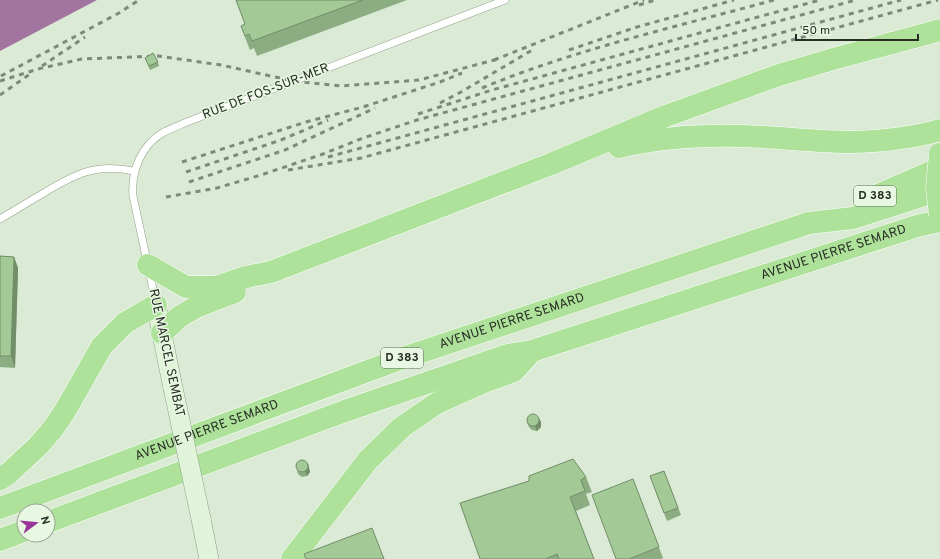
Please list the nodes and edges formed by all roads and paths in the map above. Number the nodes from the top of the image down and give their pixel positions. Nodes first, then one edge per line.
1 (505, 0) edge
2 (940, 30) edge
3 (940, 130) edge
4 (940, 154) edge
5 (552, 164) junction
6 (940, 168) edge
7 (134, 171) junction
8 (940, 190) edge
9 (940, 215) edge
10 (0, 219) edge
11 (940, 222) edge
12 (809, 223) junction
13 (917, 226) junction
14 (148, 265) junction
15 (272, 272) junction
16 (156, 305) junction
17 (162, 333) junction
18 (532, 351) junction
19 (0, 479) edge
20 (0, 508) edge
21 (56, 519) edge
22 (16, 534) edge
23 (0, 540) edge
24 (209, 559) edge
25 (292, 559) edge

1 - 7 lane, RUE DE FOS-SUR-MER
2 - 5 highway
3 - 5 highway
4 - 9 highway, bridge
5 - 15 highway
6 - 12 highway, D 383
7 - 10 lane
7 - 14 lane, RUE DE FOS-SUR-MER
8 - 12 highway, AVENUE PIERRE SEMARD
9 - 13 highway
11 - 13 highway, D 383
12 - 20 highway, AVENUE PIERRE SEMARD / D 383
13 - 18 highway, AVENUE PIERRE SEMARD / D 383
14 - 15 highway
14 - 16 lane, RUE MARCEL SEMBAT
15 - 17 highway
16 - 17 main road, RUE MARCEL SEMBAT
16 - 19 highway
17 - 24 main road, RUE MARCEL SEMBAT, bridge
18 - 21 highway, AVENUE PIERRE SEMARD / D 383
18 - 25 highway
22 - 23 highway

